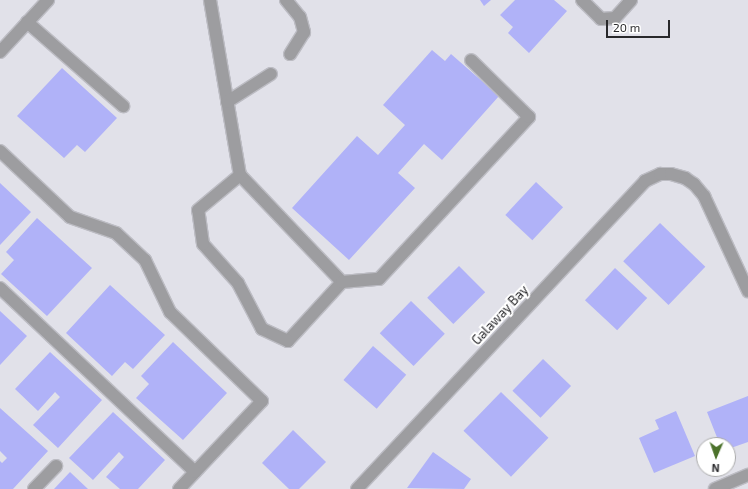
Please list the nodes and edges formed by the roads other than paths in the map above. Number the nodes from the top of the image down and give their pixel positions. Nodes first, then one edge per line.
1 (48, 0) edge
2 (210, 0) edge
3 (286, 0) edge
4 (582, 0) edge
5 (631, 0) edge
6 (28, 22) junction
7 (0, 52) edge
8 (290, 54) dead end
9 (471, 60) dead end
10 (271, 74) dead end
11 (227, 102) junction
12 (123, 106) dead end
13 (0, 151) edge
14 (240, 175) junction
15 (342, 282) junction
16 (0, 288) edge
17 (748, 291) edge
18 (56, 466) dead end
19 (195, 472) junction
20 (748, 475) edge
21 (34, 489) edge
22 (179, 489) edge
23 (357, 489) edge
24 (715, 489) edge

1 - 6 street
2 - 11 street
3 - 8 street
4 - 5 street
6 - 7 street
6 - 12 street
9 - 15 street
10 - 11 street
11 - 14 street
13 - 19 street
14 - 15 street
14 - 15 street
16 - 19 street
17 - 23 street, Galaway Bay
18 - 21 street
19 - 22 street
20 - 24 street

